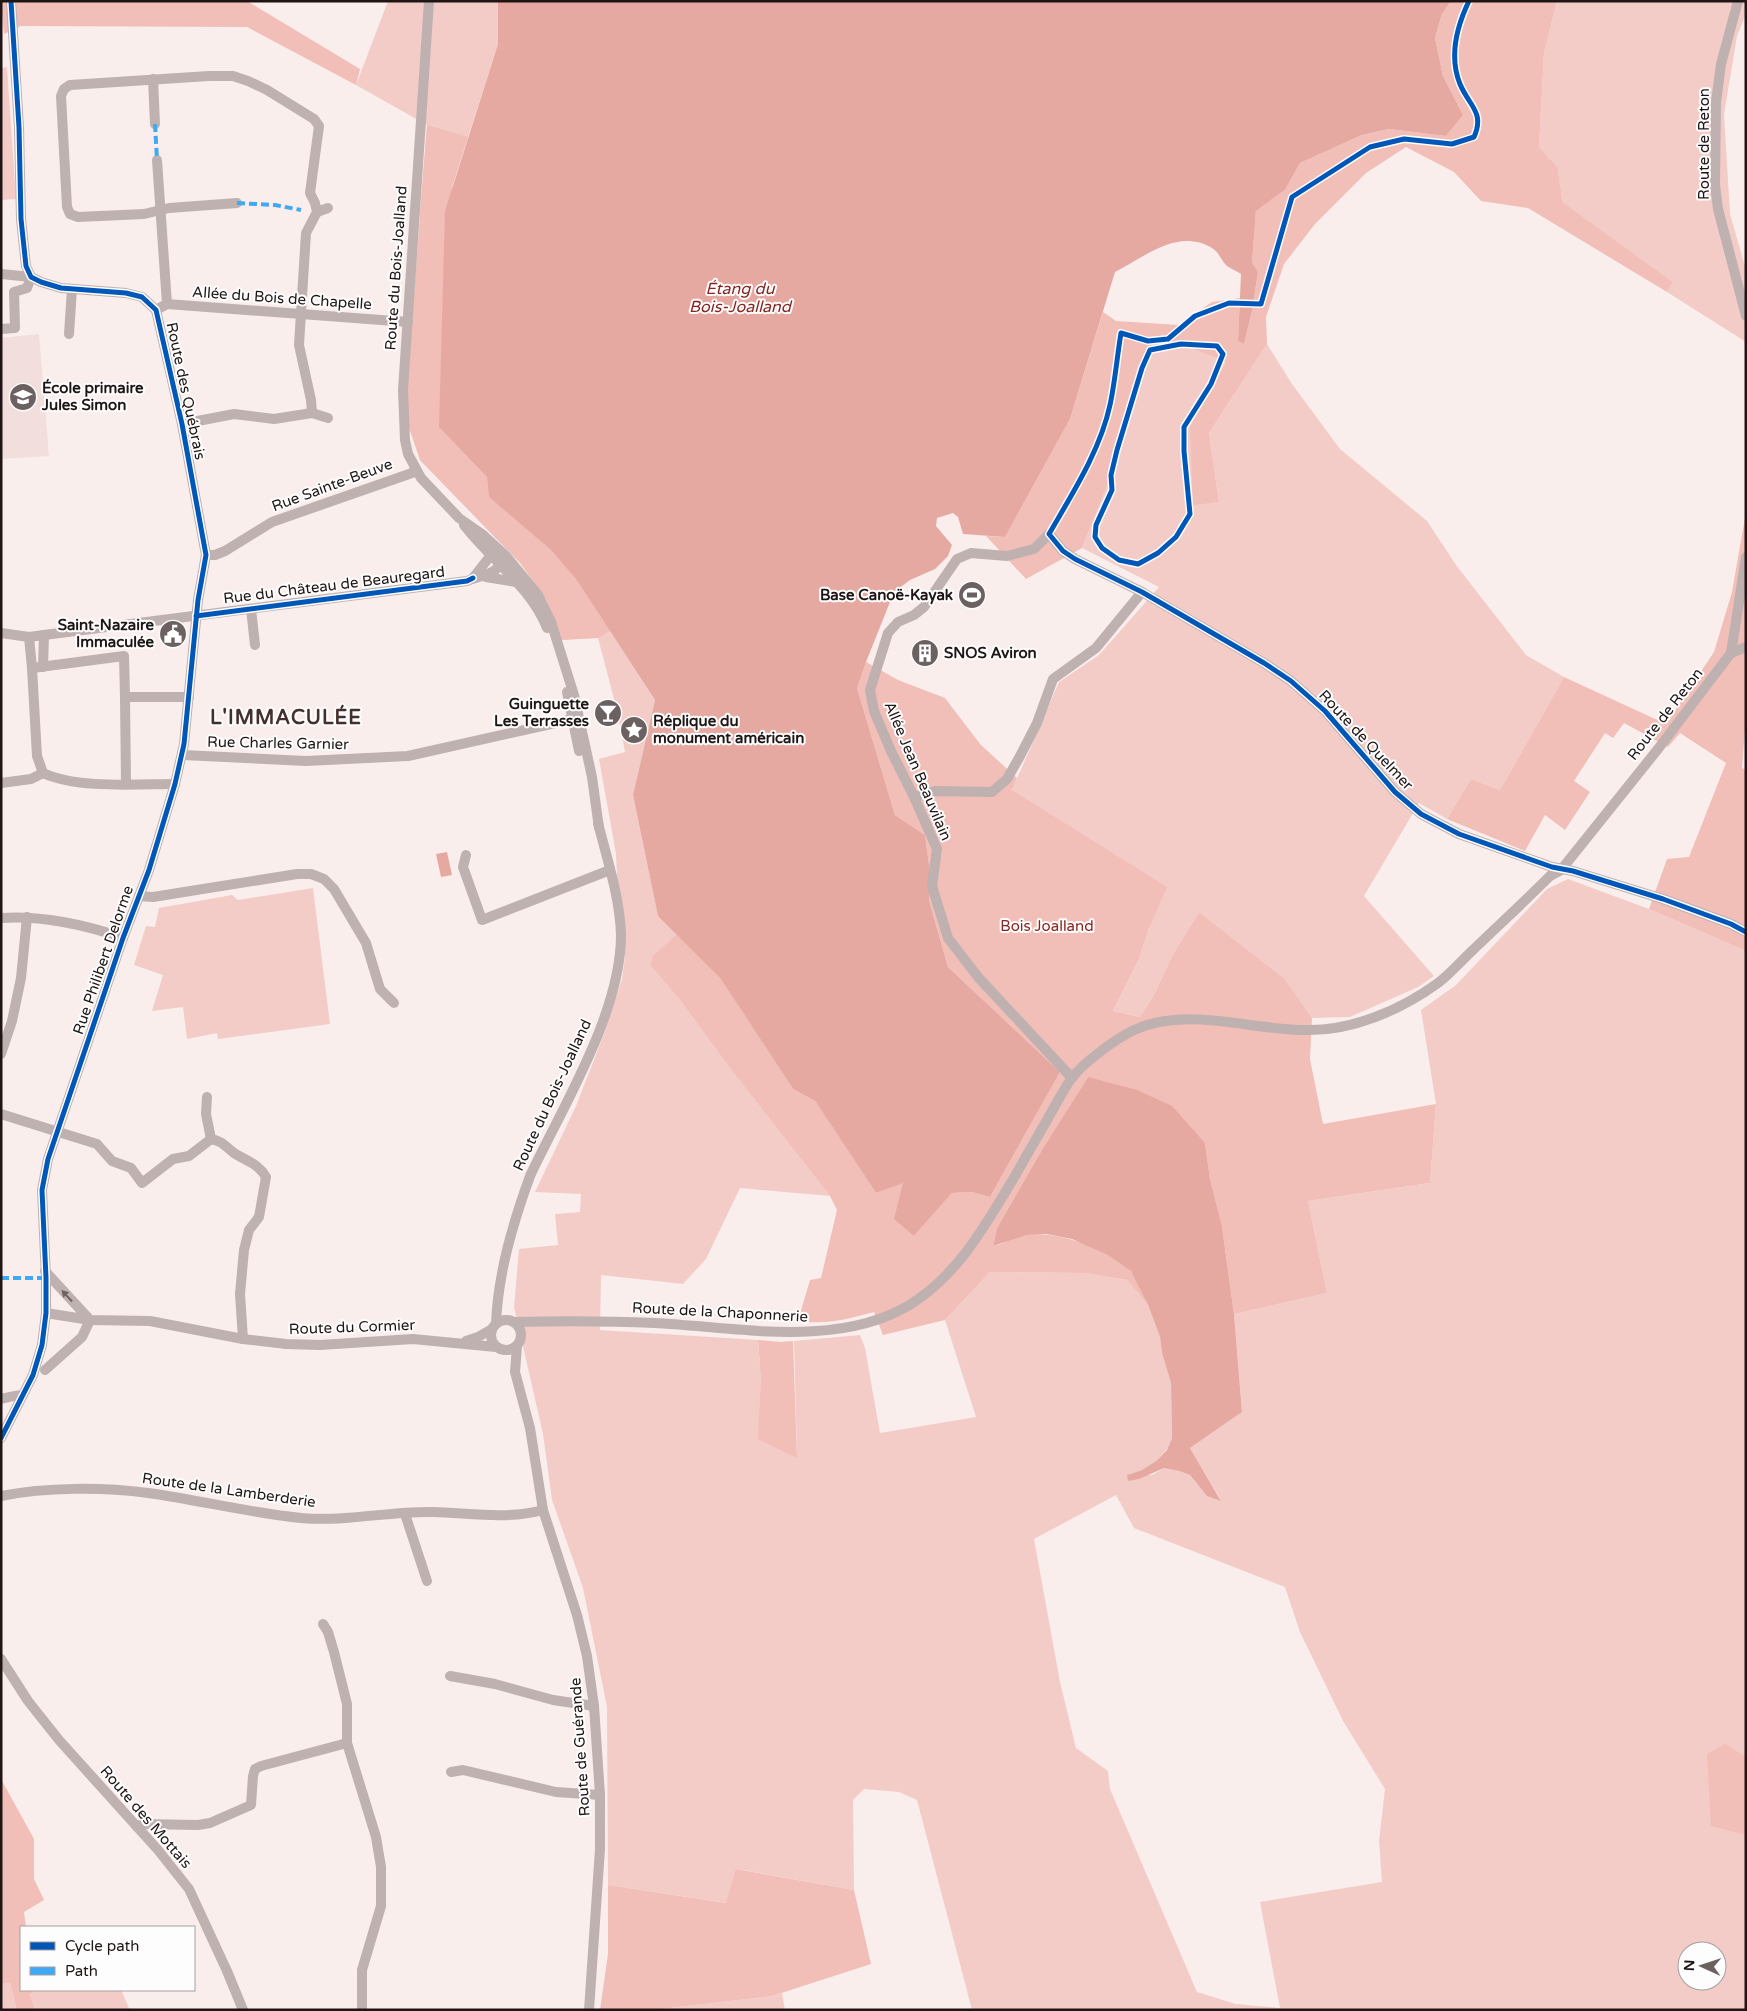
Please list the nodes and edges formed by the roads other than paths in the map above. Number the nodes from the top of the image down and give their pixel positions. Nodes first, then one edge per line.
1 (11, 1) edge
2 (429, 1) edge
3 (1738, 1) edge
4 (154, 79) junction
5 (155, 124) dead end
6 (157, 160) dead end
7 (237, 203) dead end
8 (328, 208) dead end
9 (160, 211) junction
10 (317, 212) junction
11 (1, 274) edge
12 (14, 276) junction
13 (31, 277) junction
14 (72, 289) junction
15 (14, 292) junction
16 (167, 304) junction
17 (156, 310) junction
18 (300, 314) junction
19 (1746, 316) edge
20 (408, 322) junction
21 (1, 329) edge
22 (70, 334) dead end
23 (312, 413) junction
24 (328, 418) dead end
25 (182, 424) junction
26 (415, 469) junction
27 (459, 518) junction
28 (1049, 534) joint
29 (206, 555) junction
30 (492, 556) junction
31 (1746, 557) edge
32 (503, 561) junction
33 (486, 577) junction
34 (473, 578) junction
35 (521, 580) junction
36 (1142, 592) junction
37 (251, 609) junction
38 (196, 616) junction
39 (1, 633) edge
40 (44, 635) junction
41 (29, 637) junction
42 (255, 645) dead end
43 (1746, 648) edge
44 (1731, 652) junction
45 (38, 668) junction
46 (125, 697) junction
47 (189, 697) junction
48 (576, 719) junction
49 (183, 755) junction
50 (43, 773) junction
51 (1, 782) edge
52 (126, 783) junction
53 (175, 784) junction
54 (914, 797) junction
55 (599, 828) junction
56 (466, 855) dead end
57 (610, 870) junction
58 (1561, 870) junction
59 (138, 896) junction
60 (27, 917) junction
61 (1, 918) edge
62 (1746, 932) edge
63 (123, 938) junction
64 (394, 1003) dead end
65 (1, 1054) edge
66 (1072, 1078) junction
67 (207, 1097) dead end
68 (1, 1114) edge
69 (58, 1132) junction
70 (210, 1140) junction
71 (46, 1271) junction
72 (500, 1285) junction
73 (46, 1313) junction
74 (90, 1320) junction
75 (511, 1321) junction
76 (548, 1321) junction
77 (494, 1327) junction
78 (243, 1339) junction
79 (462, 1342) junction
80 (519, 1342) junction
81 (499, 1348) junction
82 (45, 1370) dead end
83 (515, 1372) junction
84 (23, 1396) junction
85 (1, 1399) edge
86 (1, 1438) edge
87 (1, 1496) edge
88 (543, 1510) junction
89 (405, 1514) junction
90 (427, 1581) dead end
91 (323, 1624) dead end
92 (1, 1659) edge
93 (450, 1676) dead end
94 (594, 1706) junction
95 (347, 1743) junction
96 (451, 1772) dead end
97 (600, 1795) junction
98 (137, 1827) junction
99 (243, 2010) edge
100 (362, 2010) edge
101 (589, 2010) edge

1 - 13 street
2 - 20 street, Route du Bois-Joalland
3 - 19 street, Route de Reton
4 - 5 street
4 - 9 street
4 - 10 street
6 - 9 street
7 - 9 street
8 - 10 street
9 - 16 street
10 - 18 street
11 - 12 street, Route des Québrais
12 - 13 street, Route des Québrais
12 - 15 street
13 - 14 street, Route des Québrais
13 - 15 street
14 - 17 street, Route des Québrais
14 - 22 street
15 - 21 street
16 - 17 street
16 - 18 street, Allée du Bois de Chapelle
17 - 25 street, Route des Québrais
18 - 20 street, Allée du Bois de Chapelle
18 - 23 street
20 - 26 street, Route du Bois-Joalland
23 - 24 street
23 - 25 street
25 - 29 street, Route des Québrais
26 - 27 street, Route du Bois-Joalland
26 - 29 street, Rue Sainte-Beuve
27 - 30 street, Route du Bois-Joalland
27 - 32 street, Route du Bois-Joalland
28 - 36 street, Route de Quelmer
28 - 54 street, Allée Jean Beauvilain
29 - 38 street, Route des Québrais
30 - 32 street
30 - 34 street
31 - 44 street, Route de Reton
32 - 33 street
32 - 35 street, Route du Bois-Joalland
33 - 34 street, Rue du Château de Beauregard
33 - 35 street, Rue du Château de Beauregard
34 - 37 street, Rue du Château de Beauregard
35 - 48 street, Route du Bois-Joalland
36 - 54 street
36 - 58 street, Route de Quelmer
37 - 38 street, Rue du Château de Beauregard
37 - 42 street
38 - 40 street, Rue du Château de Beauregard
38 - 47 street, Rue Philibert Delorme
39 - 41 street, Rue du Château de Beauregard
40 - 41 street, Rue du Château de Beauregard
40 - 45 street
41 - 45 street
43 - 44 street
44 - 58 street, Route de Reton
45 - 46 street
45 - 50 street
46 - 47 street
46 - 52 street
47 - 49 street, Rue Philibert Delorme
48 - 49 street, Rue Charles Garnier
48 - 55 street, Route du Bois-Joalland
48 - 55 street, Route du Bois-Joalland
49 - 53 street, Rue Philibert Delorme
50 - 51 street
50 - 52 street
52 - 53 street
53 - 59 street, Rue Philibert Delorme
54 - 66 street, Allée Jean Beauvilain
55 - 57 street, Route du Bois-Joalland
56 - 57 street
57 - 72 street, Route du Bois-Joalland
58 - 62 street, Route de Quelmer
58 - 66 street, Route de Reton
59 - 63 street, Rue Philibert Delorme
59 - 64 street
60 - 61 street
60 - 63 street
60 - 65 street
63 - 69 street, Rue Philibert Delorme
66 - 76 street, Route de la Chaponnerie
67 - 70 street
68 - 69 street
69 - 70 street
69 - 71 street, Rue Philibert Delorme
70 - 78 street
71 - 73 street, Rue Philibert Delorme
74 -> 71 street
72 - 75 street, Route du Bois-Joalland
72 - 77 street, Route du Bois-Joalland
73 - 74 street, Route du Cormier
73 - 84 street, Rue Philibert Delorme
74 - 78 street, Route du Cormier
74 - 82 street
75 - 76 street, Route de la Chaponnerie
75 - 77 street
75 - 80 street
76 - 80 street
77 - 79 street
77 - 81 street
78 - 79 street, Route du Cormier
79 - 81 street, Route du Cormier
80 - 81 street
80 - 83 street, Route de Guérande
81 - 83 street, Route de Guérande
83 - 88 street, Route de Guérande
84 - 85 street
84 - 86 street, Rue Philibert Delorme
87 - 89 street, Route de la Lamberderie
88 - 89 street, Route de la Lamberderie
88 - 94 street, Route de Guérande
89 - 90 street
91 - 95 street
92 - 98 street, Route des Mottais
93 - 94 street
94 - 97 street, Route de Guérande
95 - 98 street
95 - 100 street
96 - 97 street
97 - 101 street, Route de Guérande
98 - 99 street, Route des Mottais

